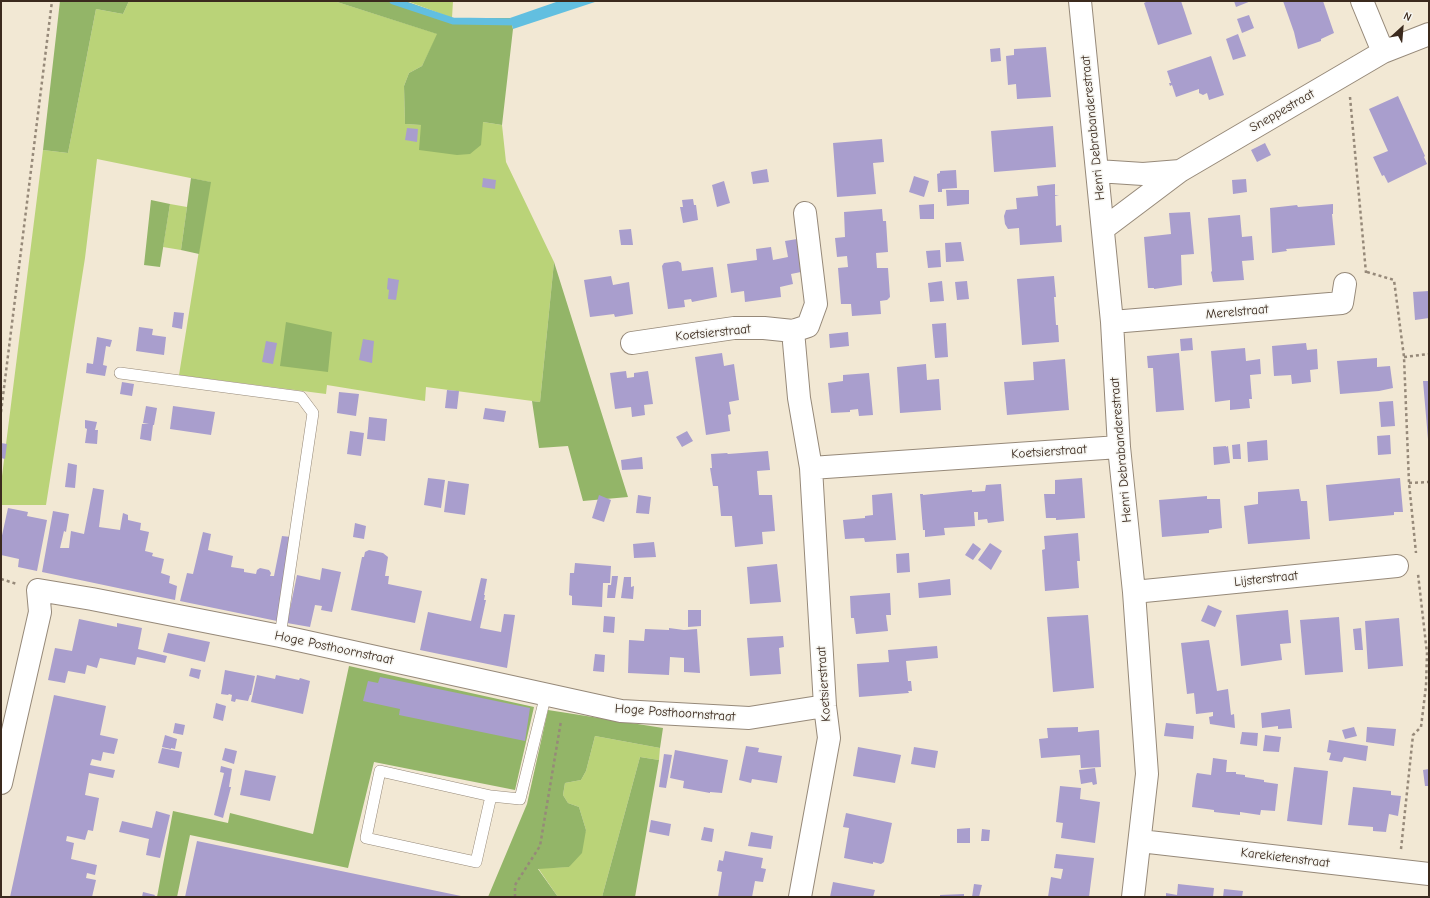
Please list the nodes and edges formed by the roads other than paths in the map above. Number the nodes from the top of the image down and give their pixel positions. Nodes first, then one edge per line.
1 (1362, 1) edge
2 (1080, 2) edge
3 (1429, 34) edge
4 (1384, 52) junction
5 (1097, 171) junction
6 (1180, 171) junction
7 (805, 214) dead end
8 (1103, 229) junction
9 (1345, 284) road end
10 (1112, 322) junction
11 (793, 331) junction
12 (632, 342) dead end
13 (120, 373) dead end
14 (1119, 447) junction
15 (811, 468) junction
16 (1397, 566) dead end
17 (1134, 592) junction
18 (280, 636) junction
19 (556, 696) junction
20 (825, 706) junction
21 (1, 783) edge
22 (491, 796) junction
23 (1140, 841) junction
24 (1429, 874) edge
25 (800, 897) edge
26 (1132, 897) edge

1 - 4 street
2 - 5 street, Henri Debrabanderestraat
3 - 4 street, Sneppestraat
4 - 6 street, Sneppestraat
5 - 6 street, Sneppestraat
5 - 8 street, Henri Debrabanderestraat
6 - 8 street, Sneppestraat
7 - 11 street
8 - 10 street, Henri Debrabanderestraat
9 - 10 street, Merelstraat
10 - 14 street, Henri Debrabanderestraat
11 - 12 street, Koetsierstraat
11 - 15 street, Koetsierstraat
13 - 18 lane
14 - 15 street, Koetsierstraat
14 - 17 street, Henri Debrabanderestraat
15 - 20 street, Koetsierstraat
16 - 17 street, Lijsterstraat
17 - 23 street, Henri Debrabanderestraat
18 - 19 street, Hoge Posthoornstraat
18 - 21 street, Hoge Posthoornstraat
19 - 20 street, Hoge Posthoornstraat
19 - 22 lane
20 - 25 street, Koetsierstraat
22 - 22 lane
23 - 24 street, Karekietenstraat
23 - 26 street, Henri Debrabanderestraat

